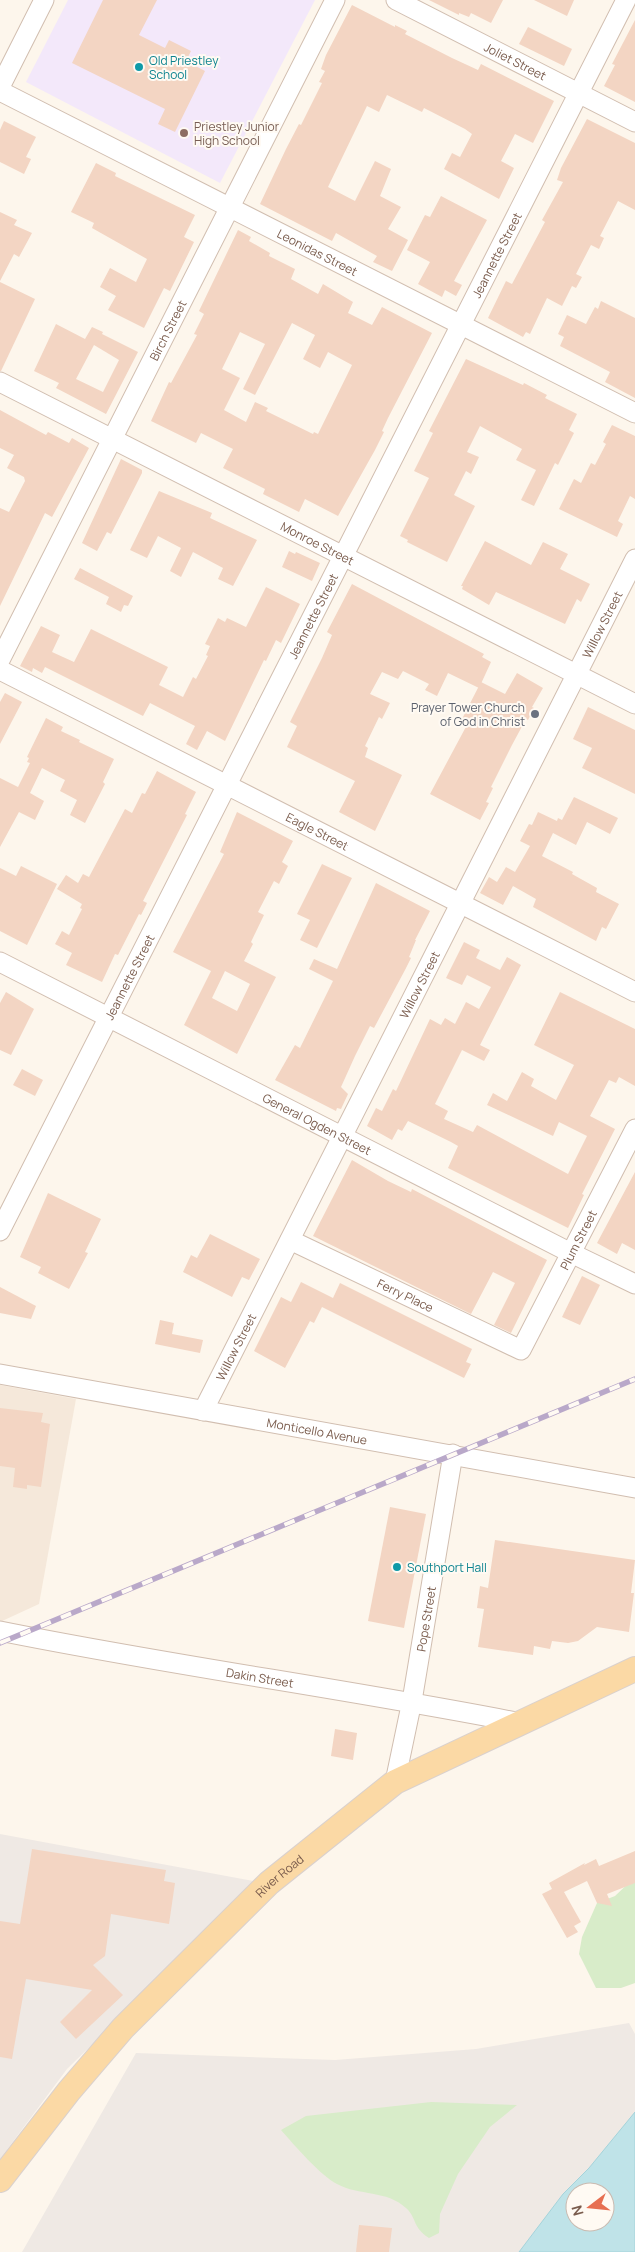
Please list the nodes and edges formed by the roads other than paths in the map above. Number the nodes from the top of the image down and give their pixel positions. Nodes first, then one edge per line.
1 (44, 0) edge
2 (335, 0) edge
3 (396, 0) edge
4 (626, 0) edge
5 (0, 89) edge
6 (579, 93) junction
7 (635, 122) edge
8 (230, 207) junction
9 (460, 325) junction
10 (0, 382) edge
11 (635, 413) edge
12 (112, 439) junction
13 (343, 556) junction
14 (635, 559) edge
15 (0, 660) edge
16 (0, 670) edge
17 (576, 674) junction
18 (635, 704) edge
19 (227, 785) junction
20 (461, 904) junction
21 (0, 962) edge
22 (635, 992) edge
23 (109, 1017) junction
24 (635, 1129) edge
25 (343, 1136) junction
26 (0, 1231) edge
27 (290, 1240) junction
28 (571, 1253) junction
29 (635, 1284) edge
30 (521, 1350) joint
31 (0, 1374) edge
32 (203, 1411) junction
33 (453, 1454) junction
34 (635, 1488) edge
35 (0, 1631) edge
36 (635, 1669) edge
37 (412, 1701) junction
38 (521, 1723) junction
39 (395, 1782) junction
40 (0, 2180) edge

1 - 5 street
2 - 8 street, Birch Street
3 - 6 street, Joliet Street
4 - 6 street, Jeannette Street
5 - 8 street, Leonidas Street
6 - 7 street, Joliet Street
6 - 9 street, Jeannette Street
8 - 9 street, Leonidas Street
8 - 12 street, Birch Street
9 - 11 street, Leonidas Street
9 - 13 street, Jeannette Street
10 - 12 street, Monroe Street
12 - 13 street, Monroe Street
12 - 15 street, Birch Street
13 - 17 street, Monroe Street
13 - 19 street, Jeannette Street
14 - 17 street, Willow Street
16 - 19 street, Eagle Street
17 - 18 street, Monroe Street
17 - 20 street, Willow Street
19 - 20 street, Eagle Street
19 - 23 street, Jeannette Street
20 - 22 street, Eagle Street
20 - 25 street, Willow Street
21 - 23 street, General Ogden Street
23 - 25 street, General Ogden Street
23 - 26 street, Jeannette Street
24 - 28 street, Plum Street
25 - 27 street, Willow Street
25 - 28 street, General Ogden Street
27 - 30 street, Ferry Place
27 - 32 street, Willow Street
28 - 29 street, General Ogden Street
28 - 30 street, Plum Street
31 - 32 street, Monticello Avenue
32 - 33 street, Monticello Avenue
33 - 34 street, Monticello Avenue
33 - 37 street, Pope Street
35 - 37 street, Dakin Street
36 - 38 main road, River Road
37 - 38 street, Dakin Street
37 - 39 street, Pope Street
38 - 39 main road, River Road
39 - 40 main road, River Road

